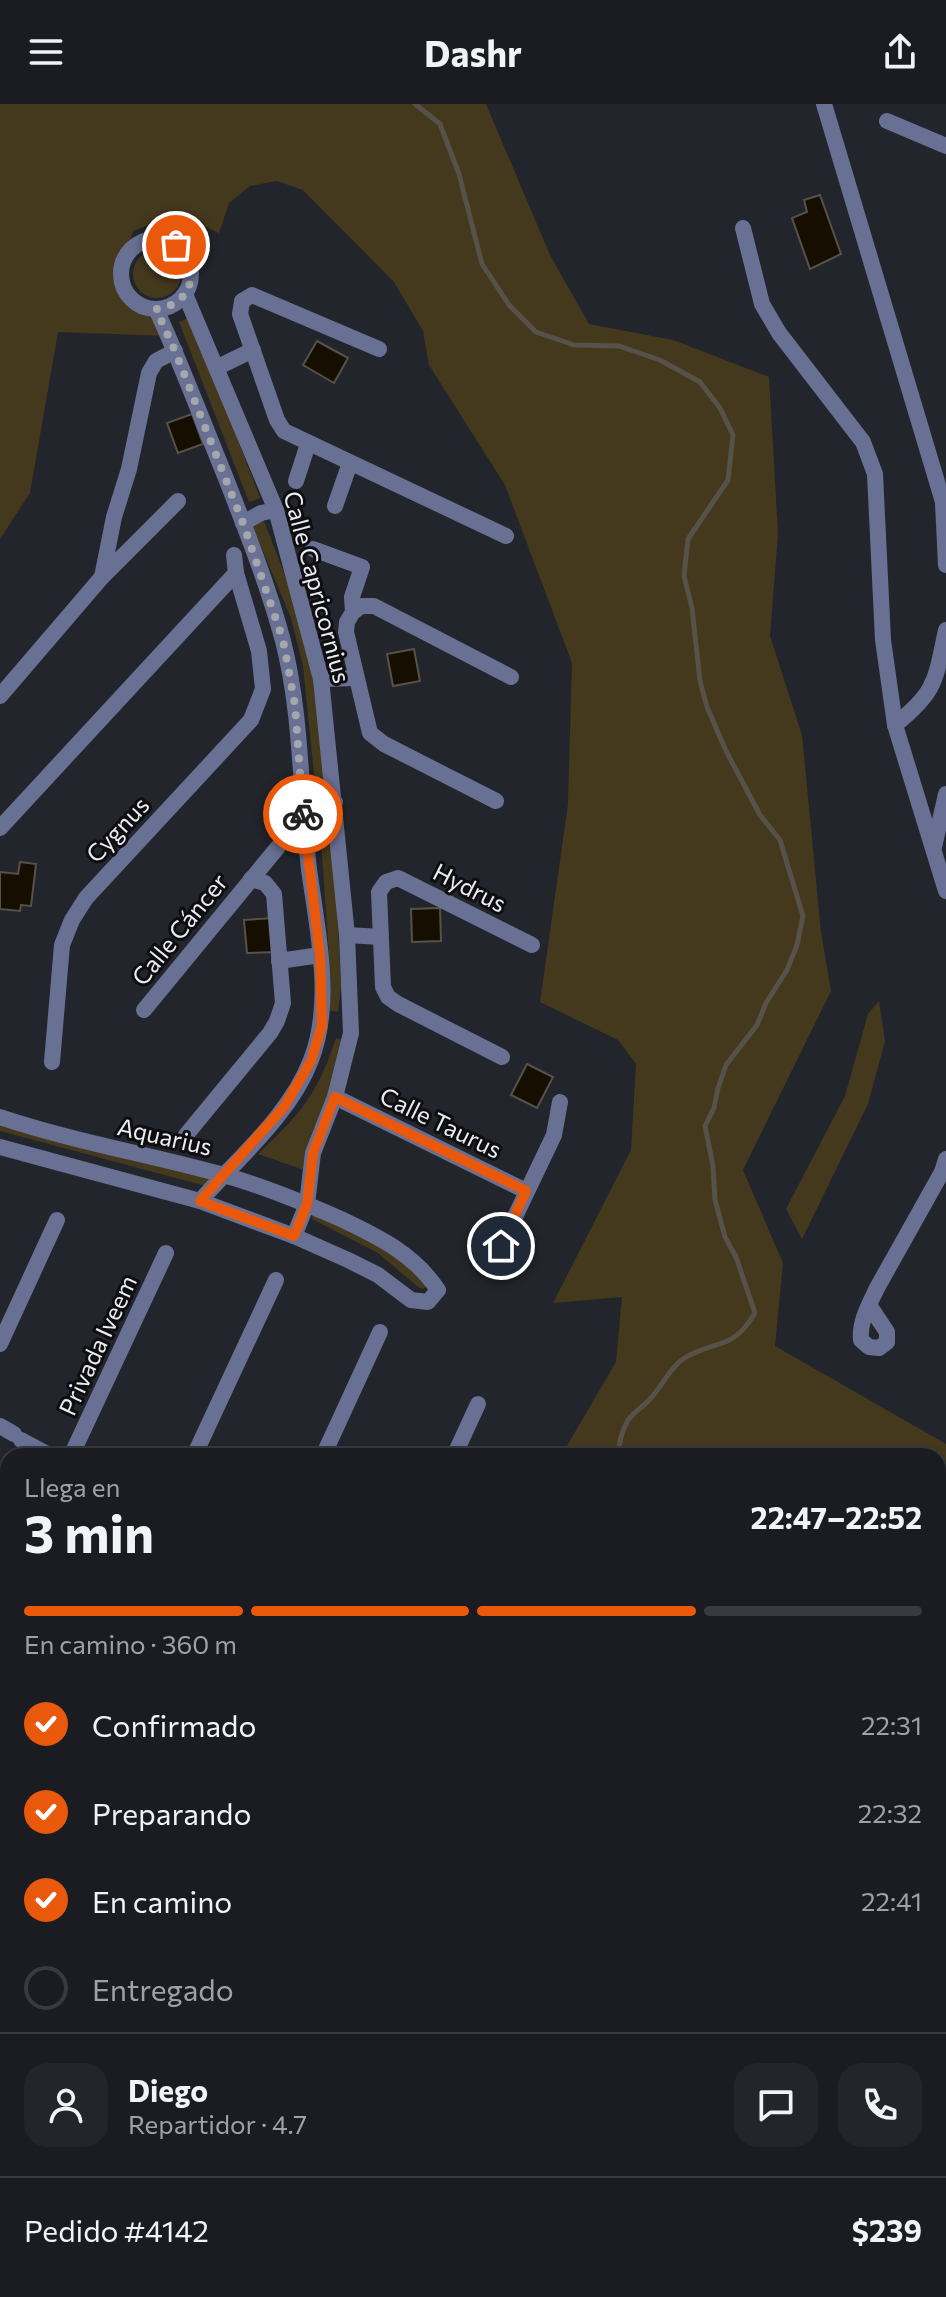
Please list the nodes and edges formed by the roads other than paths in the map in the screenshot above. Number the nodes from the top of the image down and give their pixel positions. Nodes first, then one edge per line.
1 (824, 104) edge
2 (887, 121) dead end
3 (946, 146) edge
4 (743, 228) dead end
5 (185, 294) junction
6 (156, 309) junction
7 (379, 349) dead end
8 (253, 350) junction
9 (175, 351) junction
10 (218, 367) junction
11 (308, 444) junction
12 (350, 463) junction
13 (296, 481) dead end
14 (178, 501) dead end
15 (335, 506) dead end
16 (945, 508) edge
17 (276, 510) junction
18 (243, 523) junction
19 (506, 536) dead end
20 (313, 549) dead end
21 (234, 555) dead end
22 (946, 565) edge
23 (236, 573) junction
24 (102, 577) junction
25 (353, 612) junction
26 (946, 630) edge
27 (283, 640) junction
28 (259, 651) junction
29 (511, 677) dead end
30 (356, 678) junction
31 (321, 679) junction
32 (0, 696) edge
33 (895, 725) junction
34 (946, 794) edge
35 (496, 801) dead end
36 (335, 802) junction
37 (302, 806) junction
38 (0, 828) edge
39 (278, 847) dead end
40 (933, 849) junction
41 (251, 879) junction
42 (946, 891) edge
43 (347, 935) junction
44 (381, 937) junction
45 (532, 945) dead end
46 (320, 955) junction
47 (279, 961) junction
48 (144, 1010) dead end
49 (322, 1025) junction
50 (351, 1033) junction
51 (502, 1057) dead end
52 (52, 1062) dead end
53 (335, 1097) junction
54 (560, 1102) dead end
55 (0, 1117) edge
56 (186, 1135) dead end
57 (0, 1147) edge
58 (946, 1159) edge
59 (223, 1175) junction
60 (526, 1191) junction
61 (200, 1201) junction
62 (307, 1204) junction
63 (57, 1220) dead end
64 (294, 1236) junction
65 (501, 1246) dead end
66 (166, 1253) dead end
67 (276, 1280) dead end
68 (869, 1305) dead end
69 (380, 1332) dead end
70 (0, 1344) edge
71 (478, 1404) dead end
72 (12, 1433) edge
73 (37, 1448) edge
74 (75, 1448) edge
75 (198, 1448) edge
76 (327, 1448) edge
77 (458, 1448) edge

1 - 16 street
2 - 3 street
4 - 33 street
5 - 6 street
5 - 6 street
5 - 10 street, Calle Capricornius
6 - 9 street, Calle Capricornius
7 - 8 street
8 - 10 street
8 - 11 street
9 - 18 street, Calle Capricornius
9 - 24 street
10 - 17 street, Calle Capricornius
11 - 12 street
11 - 13 street
12 - 15 street
12 - 19 street
14 - 24 street
16 - 22 street
17 - 18 street
17 - 31 street, Calle Capricornius
18 - 27 street, Calle Capricornius
20 - 25 street
21 - 23 street, Cygnus
23 - 28 street, Cygnus
23 - 38 street
24 - 32 street
25 - 29 street
25 - 30 street
26 - 33 street
27 - 28 street
27 - 37 street, Calle Capricornius
28 - 52 street, Cygnus
30 - 31 street
30 - 35 street
31 - 36 street, Calle Capricornius
33 - 40 street
34 - 40 street
36 - 37 street
36 - 43 street, Calle Capricornius
37 - 46 street, Calle Capricornius
39 - 41 street, Calle Cáncer
40 - 42 street
41 - 47 street, Calle Cáncer
41 - 48 street, Calle Cáncer
43 - 44 street
43 - 50 street, Calle Capricornius
44 - 45 street, Hydrus
44 - 51 street
46 - 47 street
46 - 49 street, Calle Capricornius
47 - 56 street, Calle Cáncer
49 - 50 street
49 - 59 street, Calle Capricornius
50 - 53 street, Calle Capricornius
53 - 60 street, Calle Taurus
53 - 62 street, Calle Capricornius
54 - 60 street
55 - 59 street, Aquarius
57 - 61 street, Aquarius
58 - 68 street
59 - 61 street, Calle Capricornius
59 - 62 street, Aquarius
60 - 65 street
61 - 64 street, Aquarius
62 - 64 street, Calle Capricornius
62 - 64 street, Aquarius
63 - 70 street
66 - 74 street, Privada Iveem
67 - 75 street
69 - 76 street
71 - 77 street
72 - 73 street

